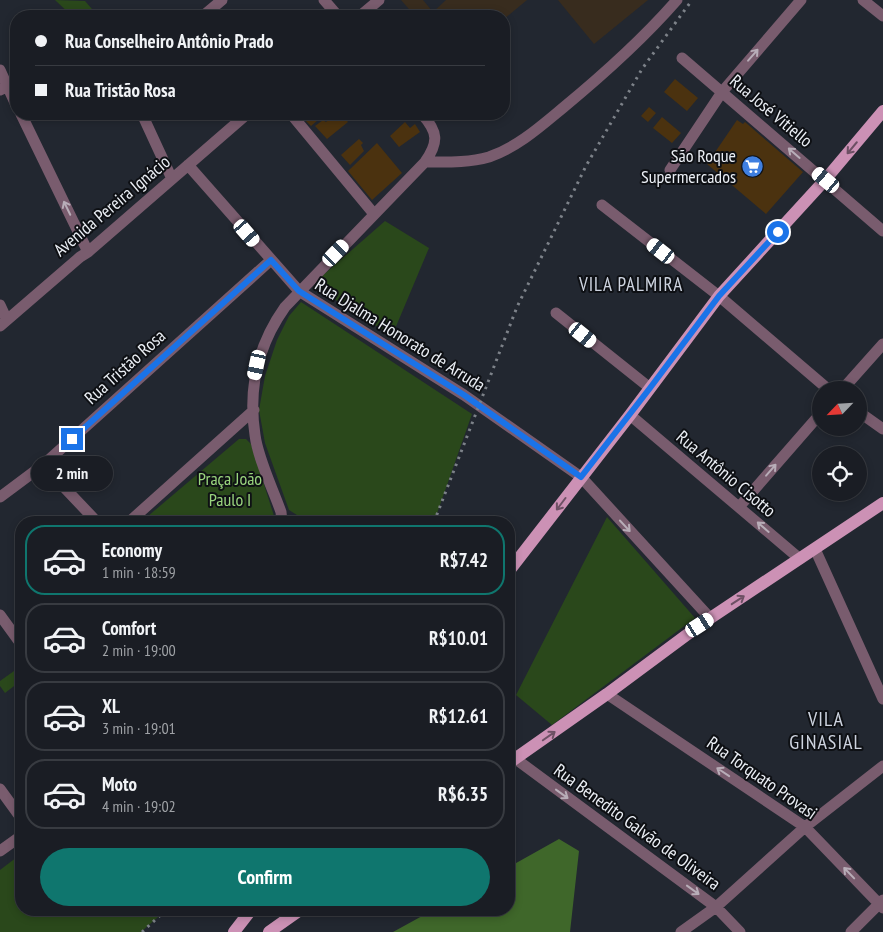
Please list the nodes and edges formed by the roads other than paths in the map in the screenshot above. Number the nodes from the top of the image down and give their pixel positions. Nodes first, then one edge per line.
1 (222, 0) edge
2 (324, 0) edge
3 (379, 0) edge
4 (678, 0) edge
5 (801, 0) edge
6 (863, 0) edge
7 (210, 10) edge
8 (333, 10) edge
9 (367, 10) edge
10 (883, 16) edge
11 (682, 58) dead end
12 (0, 70) edge
13 (8, 86) edge
14 (722, 92) junction
15 (883, 111) edge
16 (24, 120) edge
17 (145, 120) edge
18 (241, 120) edge
19 (296, 120) edge
20 (426, 120) edge
21 (425, 162) junction
22 (188, 165) junction
23 (670, 170) dead end
24 (172, 179) junction
25 (826, 180) junction
26 (602, 205) dead end
27 (374, 214) junction
28 (883, 231) edge
29 (88, 252) junction
30 (271, 260) junction
31 (299, 291) junction
32 (719, 296) junction
33 (0, 305) edge
34 (556, 313) dead end
35 (4, 323) edge
36 (883, 344) edge
37 (818, 381) edge
38 (850, 381) edge
39 (650, 388) junction
40 (254, 410) junction
41 (630, 415) junction
42 (868, 418) edge
43 (812, 423) edge
44 (883, 429) edge
45 (43, 465) junction
46 (581, 477) junction
47 (0, 497) edge
48 (883, 503) edge
49 (739, 507) junction
50 (91, 516) edge
51 (136, 516) edge
52 (281, 516) edge
53 (815, 549) junction
54 (800, 559) junction
55 (515, 564) edge
56 (0, 615) edge
57 (710, 618) junction
58 (15, 636) edge
59 (607, 694) junction
60 (883, 699) edge
61 (515, 756) edge
62 (515, 762) edge
63 (883, 766) edge
64 (0, 789) edge
65 (15, 810) edge
66 (805, 827) junction
67 (15, 840) edge
68 (0, 851) edge
69 (882, 904) edge
70 (716, 907) junction
71 (246, 916) edge
72 (292, 916) edge
73 (235, 931) edge
74 (269, 932) edge
75 (681, 932) edge
76 (740, 932) edge
77 (851, 932) edge

1 - 7 street
2 - 8 street
3 - 9 street
4 - 21 street
14 -> 5 street
6 - 10 street
11 - 14 street, Rua José Vitiello
12 - 13 street
14 - 23 street
25 -> 14 street, Rua José Vitiello
15 -> 25 main road
29 -> 16 street
17 - 24 street
18 - 22 street, Avenida Pereira Ignácio
19 - 27 street
20 - 21 street
21 - 27 street
22 - 24 street, Avenida Pereira Ignácio
22 - 30 street, Rua Djalma Honorato de Arruda
24 - 29 street, Avenida Pereira Ignácio
25 - 28 street, Rua José Vitiello
25 - 32 main road
26 - 32 street
27 - 31 street
29 - 35 street, Avenida Pereira Ignácio
30 - 31 street, Rua Djalma Honorato de Arruda
30 - 45 street, Rua Tristão Rosa
31 - 40 street
31 - 46 street, Rua Djalma Honorato de Arruda
32 - 37 street
32 - 39 main road
33 - 35 street
34 - 39 street
36 - 38 street
39 - 41 main road
40 - 51 street
40 - 52 street
41 - 46 main road
41 - 49 street, Rua Antônio Cisotto
42 - 44 street
49 -> 43 street
45 - 47 street, Rua Tristão Rosa
45 - 50 street
46 -> 55 main road
46 -> 57 street, Rua Djalma Honorato de Arruda
48 - 53 main road
54 -> 49 street, Rua Antônio Cisotto
53 - 54 main road
53 - 60 street
57 -> 54 main road
56 - 58 street
57 - 59 main road
61 -> 59 main road
66 -> 59 street, Rua Torquato Provasi
62 -> 70 street, Rua Benedito Galvão de Oliveira
63 - 66 street
64 - 65 street
69 -> 66 street, Rua Torquato Provasi
66 - 70 street
67 - 68 street
69 - 77 street
70 - 75 street
70 - 76 street, Rua Benedito Galvão de Oliveira
71 - 73 main road
72 - 74 main road

